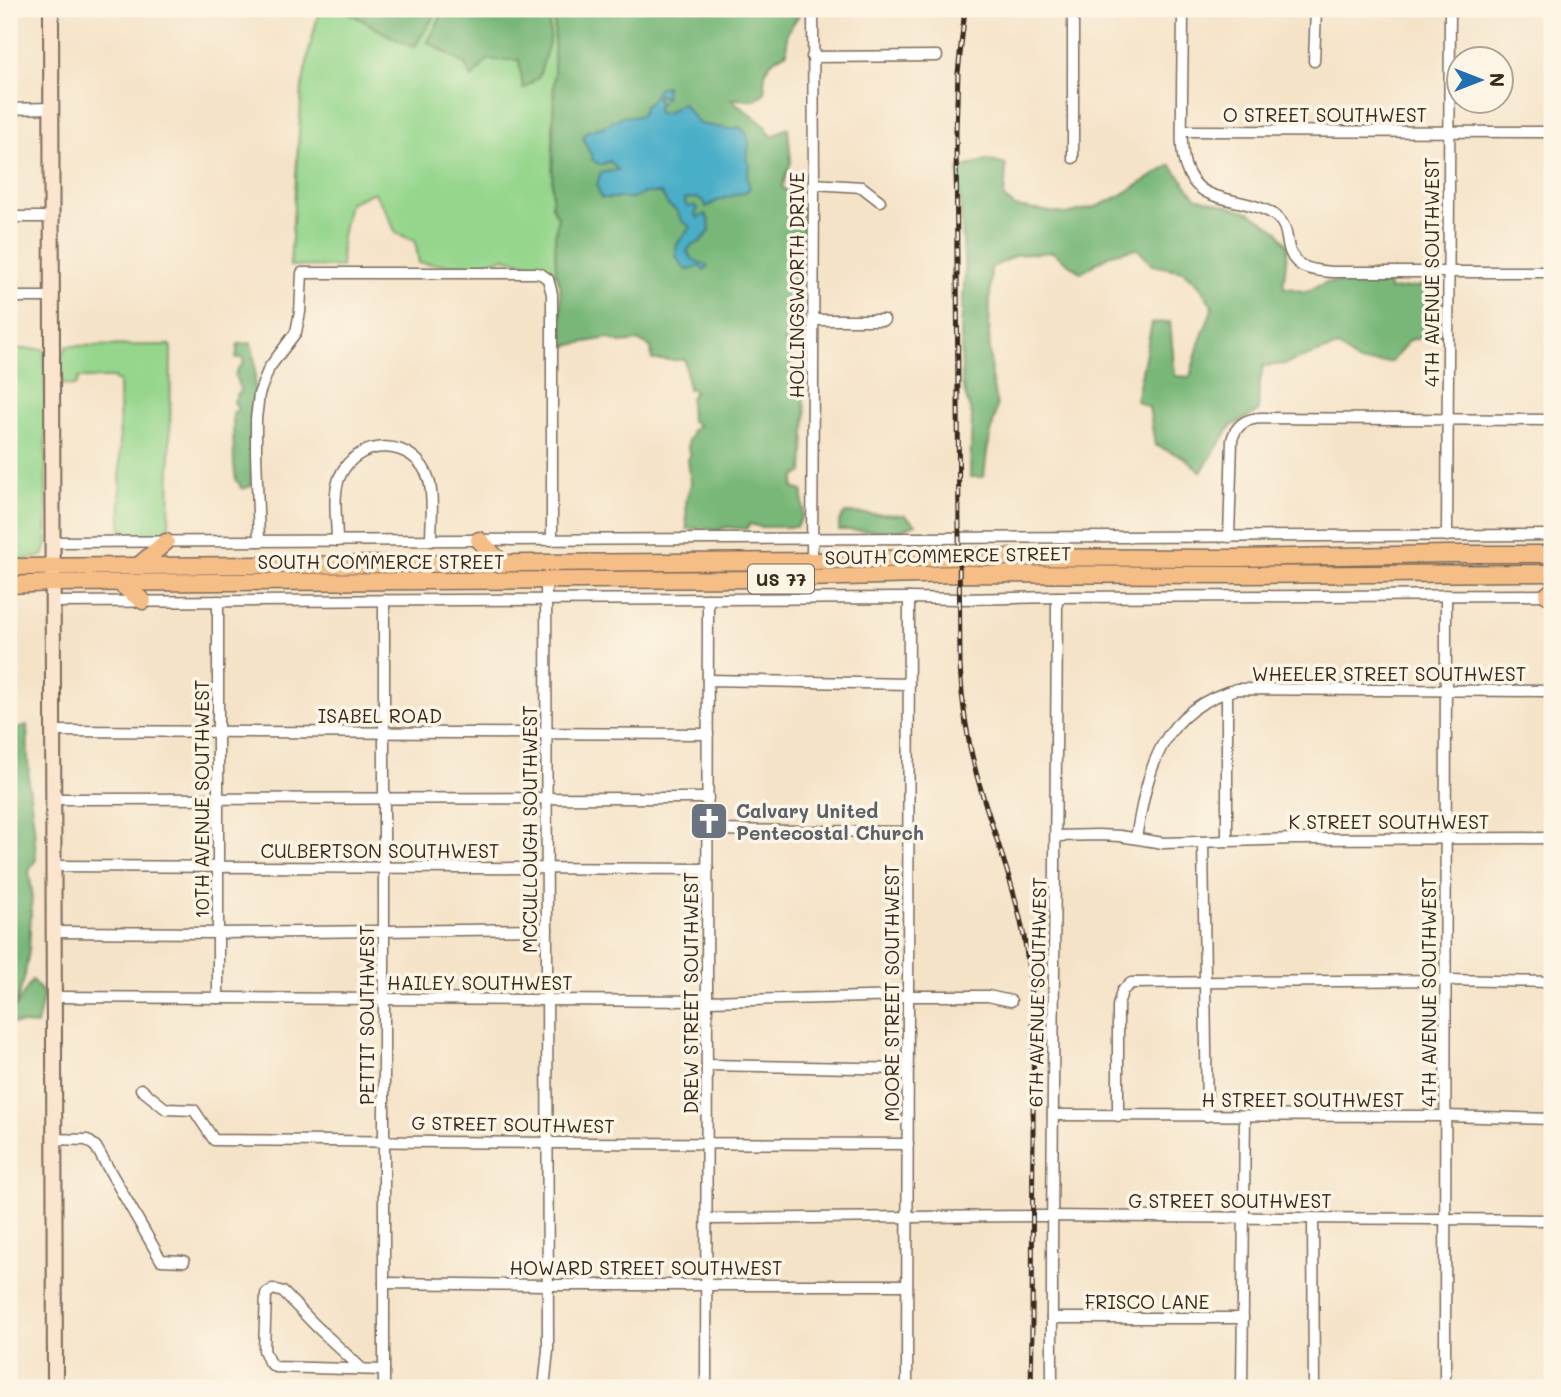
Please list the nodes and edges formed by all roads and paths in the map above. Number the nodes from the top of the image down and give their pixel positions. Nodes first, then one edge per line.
1 (51, 9) edge
2 (813, 9) edge
3 (1073, 9) edge
4 (1183, 9) edge
5 (1315, 9) edge
6 (1450, 9) edge
7 (937, 56) dead end
8 (812, 57) junction
9 (1314, 61) dead end
10 (9, 108) edge
11 (52, 108) junction
12 (1182, 131) junction
13 (1450, 132) junction
14 (1552, 132) edge
15 (1073, 158) dead end
16 (814, 184) junction
17 (880, 201) dead end
18 (52, 216) junction
19 (9, 217) edge
20 (1449, 272) junction
21 (1552, 272) edge
22 (9, 297) edge
23 (52, 297) junction
24 (813, 320) junction
25 (884, 320) dead end
26 (1448, 420) junction
27 (1552, 421) edge
28 (1552, 535) edge
29 (1447, 536) junction
30 (1230, 537) junction
31 (812, 539) junction
32 (479, 540) junction
33 (552, 540) junction
34 (259, 541) junction
35 (337, 541) junction
36 (431, 541) junction
37 (52, 542) junction
38 (166, 542) junction
39 (1552, 554) edge
40 (812, 561) junction
41 (545, 563) junction
42 (503, 564) junction
43 (138, 566) junction
44 (9, 567) edge
45 (1552, 573) edge
46 (52, 575) junction
47 (766, 579) junction
48 (545, 581) junction
49 (118, 583) junction
50 (9, 585) edge
51 (1550, 594) edge
52 (1446, 595) junction
53 (1057, 597) junction
54 (909, 598) junction
55 (546, 599) junction
56 (708, 599) junction
57 (384, 600) junction
58 (52, 601) junction
59 (143, 601) junction
60 (218, 601) junction
61 (708, 680) junction
62 (909, 684) junction
63 (1446, 690) junction
64 (1552, 691) edge
65 (1227, 692) junction
66 (52, 730) junction
67 (218, 732) junction
68 (384, 733) junction
69 (546, 734) junction
70 (708, 734) junction
71 (53, 799) junction
72 (218, 799) junction
73 (384, 799) junction
74 (546, 799) junction
75 (708, 799) junction
76 (708, 831) junction
77 (909, 832) junction
78 (1056, 836) junction
79 (1136, 838) junction
80 (1552, 838) edge
81 (1446, 839) junction
82 (1227, 841) junction
83 (1203, 842) junction
84 (53, 866) junction
85 (218, 867) junction
86 (384, 867) junction
87 (547, 868) junction
88 (708, 869) junction
89 (547, 929) junction
90 (384, 931) junction
91 (53, 932) junction
92 (218, 933) junction
93 (1446, 980) junction
94 (1205, 982) junction
95 (1552, 982) edge
96 (53, 996) junction
97 (907, 996) junction
98 (218, 998) junction
99 (384, 999) junction
100 (547, 1000) junction
101 (1011, 1000) dead end
102 (707, 1001) junction
103 (707, 1065) junction
104 (908, 1069) junction
105 (141, 1089) dead end
106 (1053, 1115) junction
107 (1118, 1116) junction
108 (1208, 1116) junction
109 (1245, 1116) junction
110 (1446, 1116) junction
111 (1552, 1119) edge
112 (53, 1139) junction
113 (383, 1140) junction
114 (548, 1143) junction
115 (707, 1143) junction
116 (908, 1144) junction
117 (908, 1217) junction
118 (1051, 1217) junction
119 (1244, 1218) junction
120 (1313, 1218) junction
121 (1446, 1218) junction
122 (707, 1219) junction
123 (1552, 1220) edge
124 (184, 1261) dead end
125 (384, 1283) junction
126 (548, 1285) junction
127 (707, 1285) junction
128 (907, 1285) junction
129 (1052, 1318) junction
130 (1242, 1318) junction
131 (362, 1369) junction
132 (384, 1370) junction
133 (55, 1388) edge
134 (384, 1388) edge
135 (544, 1388) edge
136 (706, 1388) edge
137 (907, 1388) edge
138 (1052, 1388) edge
139 (1242, 1388) edge
140 (1314, 1388) edge
141 (1445, 1388) edge

1 - 11 street
2 - 8 street, HOLLINGSWORTH DRIVE
3 - 15 street
4 - 12 street
5 - 9 street
6 - 13 street, 4TH AVENUE SOUTHWEST
7 - 8 street
8 - 16 street, HOLLINGSWORTH DRIVE
10 - 11 street
11 - 18 street
12 - 13 street, O STREET SOUTHWEST
12 - 20 street
13 - 14 street, O STREET SOUTHWEST
13 - 20 street, 4TH AVENUE SOUTHWEST
16 - 17 street
16 - 24 street, HOLLINGSWORTH DRIVE
18 - 19 street
18 - 23 street
20 - 21 street
20 - 26 street, 4TH AVENUE SOUTHWEST
22 - 23 street
23 - 37 street
24 - 25 street
24 - 31 street, HOLLINGSWORTH DRIVE
26 - 27 street
26 - 29 street, 4TH AVENUE SOUTHWEST
26 - 30 street
28 - 29 street
29 - 30 street
30 - 31 street
31 - 33 street
31 - 40 street, HOLLINGSWORTH DRIVE
32 - 33 street
32 - 36 street
32 - 42 main road
33 - 34 street
34 - 35 street
34 - 38 street
35 - 36 street
35 - 36 street
37 - 38 street
37 - 46 street
38 - 43 main road
39 - 40 main road, SOUTH COMMERCE STREET / US 77
40 - 41 main road, SOUTH COMMERCE STREET / US 77
40 - 47 main road
41 - 42 main road, SOUTH COMMERCE STREET / US 77
41 - 48 street, MCCULLOUGH SOUTHWEST
42 - 43 main road, SOUTH COMMERCE STREET / US 77
43 - 46 main road, SOUTH COMMERCE STREET / US 77
44 - 46 main road, SOUTH COMMERCE STREET / US 77
45 - 47 main road, SOUTH COMMERCE STREET / US 77
46 - 49 main road, SOUTH COMMERCE STREET / US 77
46 - 50 main road, SOUTH COMMERCE STREET / US 77
46 - 58 street
47 - 48 main road, SOUTH COMMERCE STREET / US 77
48 - 49 main road, SOUTH COMMERCE STREET / US 77
48 - 55 street, MCCULLOUGH SOUTHWEST
49 - 59 main road
51 - 52 street
52 - 53 street
52 - 63 street, 4TH AVENUE SOUTHWEST
53 - 54 street
53 - 78 street, 6TH AVENUE SOUTHWEST
54 - 56 street
54 - 62 street, MOORE STREET SOUTHWEST
55 - 56 street
55 - 57 street
55 - 69 street, MCCULLOUGH SOUTHWEST
56 - 61 street, DREW STREET SOUTHWEST
57 - 60 street
57 - 68 street, PETTIT SOUTHWEST
58 - 59 street
58 - 66 street
59 - 60 street
60 - 67 street, 10TH AVENUE SOUTHWEST
61 - 62 street
61 - 70 street, DREW STREET SOUTHWEST
62 - 77 street, MOORE STREET SOUTHWEST
63 - 64 street, WHEELER STREET SOUTHWEST
63 - 65 street, WHEELER STREET SOUTHWEST
63 - 81 street, 4TH AVENUE SOUTHWEST
65 - 79 street
65 - 82 street
66 - 67 street, ISABEL ROAD
66 - 71 street
67 - 68 street, ISABEL ROAD
67 - 72 street, 10TH AVENUE SOUTHWEST
68 - 69 street, ISABEL ROAD
68 - 73 street, PETTIT SOUTHWEST
69 - 70 street, ISABEL ROAD
69 - 74 street, MCCULLOUGH SOUTHWEST
70 - 75 street, DREW STREET SOUTHWEST
71 - 72 street
71 - 84 street
72 - 73 street
72 - 85 street, 10TH AVENUE SOUTHWEST
73 - 74 street
73 - 86 street, PETTIT SOUTHWEST
74 - 75 street
74 - 87 street, MCCULLOUGH SOUTHWEST
75 - 76 street, DREW STREET SOUTHWEST
76 - 77 street
76 - 88 street, DREW STREET SOUTHWEST
77 - 97 street, MOORE STREET SOUTHWEST
78 - 79 street
78 - 106 street, 6TH AVENUE SOUTHWEST
79 - 83 street
80 - 81 street, K STREET SOUTHWEST
81 - 82 street, K STREET SOUTHWEST
81 - 93 street, 4TH AVENUE SOUTHWEST
82 - 83 street, K STREET SOUTHWEST
83 - 94 street
84 - 85 street, CULBERTSON SOUTHWEST
84 - 91 street
85 - 86 street, CULBERTSON SOUTHWEST
85 - 92 street, 10TH AVENUE SOUTHWEST
86 - 87 street, CULBERTSON SOUTHWEST
86 - 90 street, PETTIT SOUTHWEST
87 - 88 street, CULBERTSON SOUTHWEST
87 - 89 street, MCCULLOUGH SOUTHWEST
88 - 102 street, DREW STREET SOUTHWEST
89 - 90 street
89 - 100 street, MCCULLOUGH SOUTHWEST
90 - 92 street
90 - 99 street, PETTIT SOUTHWEST
91 - 92 street
91 - 96 street
92 - 98 street, 10TH AVENUE SOUTHWEST
93 - 94 street
93 - 95 street
93 - 110 street, 4TH AVENUE SOUTHWEST
94 - 107 street
94 - 108 street
96 - 98 street, HAILEY SOUTHWEST
96 - 112 street
97 - 101 street, HAILEY SOUTHWEST
97 - 102 street, HAILEY SOUTHWEST
97 - 104 street, MOORE STREET SOUTHWEST
98 - 99 street, HAILEY SOUTHWEST
99 - 100 street, HAILEY SOUTHWEST
99 - 113 street, PETTIT SOUTHWEST
100 - 102 street, HAILEY SOUTHWEST
100 - 114 street, MCCULLOUGH SOUTHWEST
102 - 103 street, DREW STREET SOUTHWEST
103 - 104 street
103 - 115 street, DREW STREET SOUTHWEST
104 - 116 street, MOORE STREET SOUTHWEST
105 - 113 street, G STREET SOUTHWEST
106 - 107 street, H STREET SOUTHWEST
106 - 118 street, 6TH AVENUE SOUTHWEST
107 - 108 street, H STREET SOUTHWEST
108 - 109 street, H STREET SOUTHWEST
109 - 110 street, H STREET SOUTHWEST
109 - 119 street
110 - 111 street, H STREET SOUTHWEST
110 - 121 street, 4TH AVENUE SOUTHWEST
112 - 124 street
112 - 133 street
113 - 114 street, G STREET SOUTHWEST
113 - 125 street, PETTIT SOUTHWEST
114 - 115 street, G STREET SOUTHWEST
114 - 126 street, MCCULLOUGH SOUTHWEST
115 - 116 street, G STREET SOUTHWEST
115 - 122 street, DREW STREET SOUTHWEST
116 - 117 street, MOORE STREET SOUTHWEST
117 - 118 street, G STREET SOUTHWEST
117 - 122 street, G STREET SOUTHWEST
117 - 128 street, MOORE STREET SOUTHWEST
118 - 119 street, G STREET SOUTHWEST
118 - 129 street, 6TH AVENUE SOUTHWEST
119 - 120 street, G STREET SOUTHWEST
119 - 130 street
120 - 121 street, G STREET SOUTHWEST
120 - 140 street
121 - 123 street, G STREET SOUTHWEST
121 - 141 street, 4TH AVENUE SOUTHWEST
122 - 127 street, DREW STREET SOUTHWEST
125 - 126 street, HOWARD STREET SOUTHWEST
125 - 132 street, PETTIT SOUTHWEST
126 - 127 street, HOWARD STREET SOUTHWEST
126 - 135 street, MCCULLOUGH SOUTHWEST
127 - 128 street, HOWARD STREET SOUTHWEST
127 - 136 street, DREW STREET SOUTHWEST
128 - 137 street, MOORE STREET SOUTHWEST
129 - 130 street, FRISCO LANE
129 - 138 street, 6TH AVENUE SOUTHWEST
130 - 139 street
131 - 131 street
131 - 132 street
132 - 134 street, PETTIT SOUTHWEST

